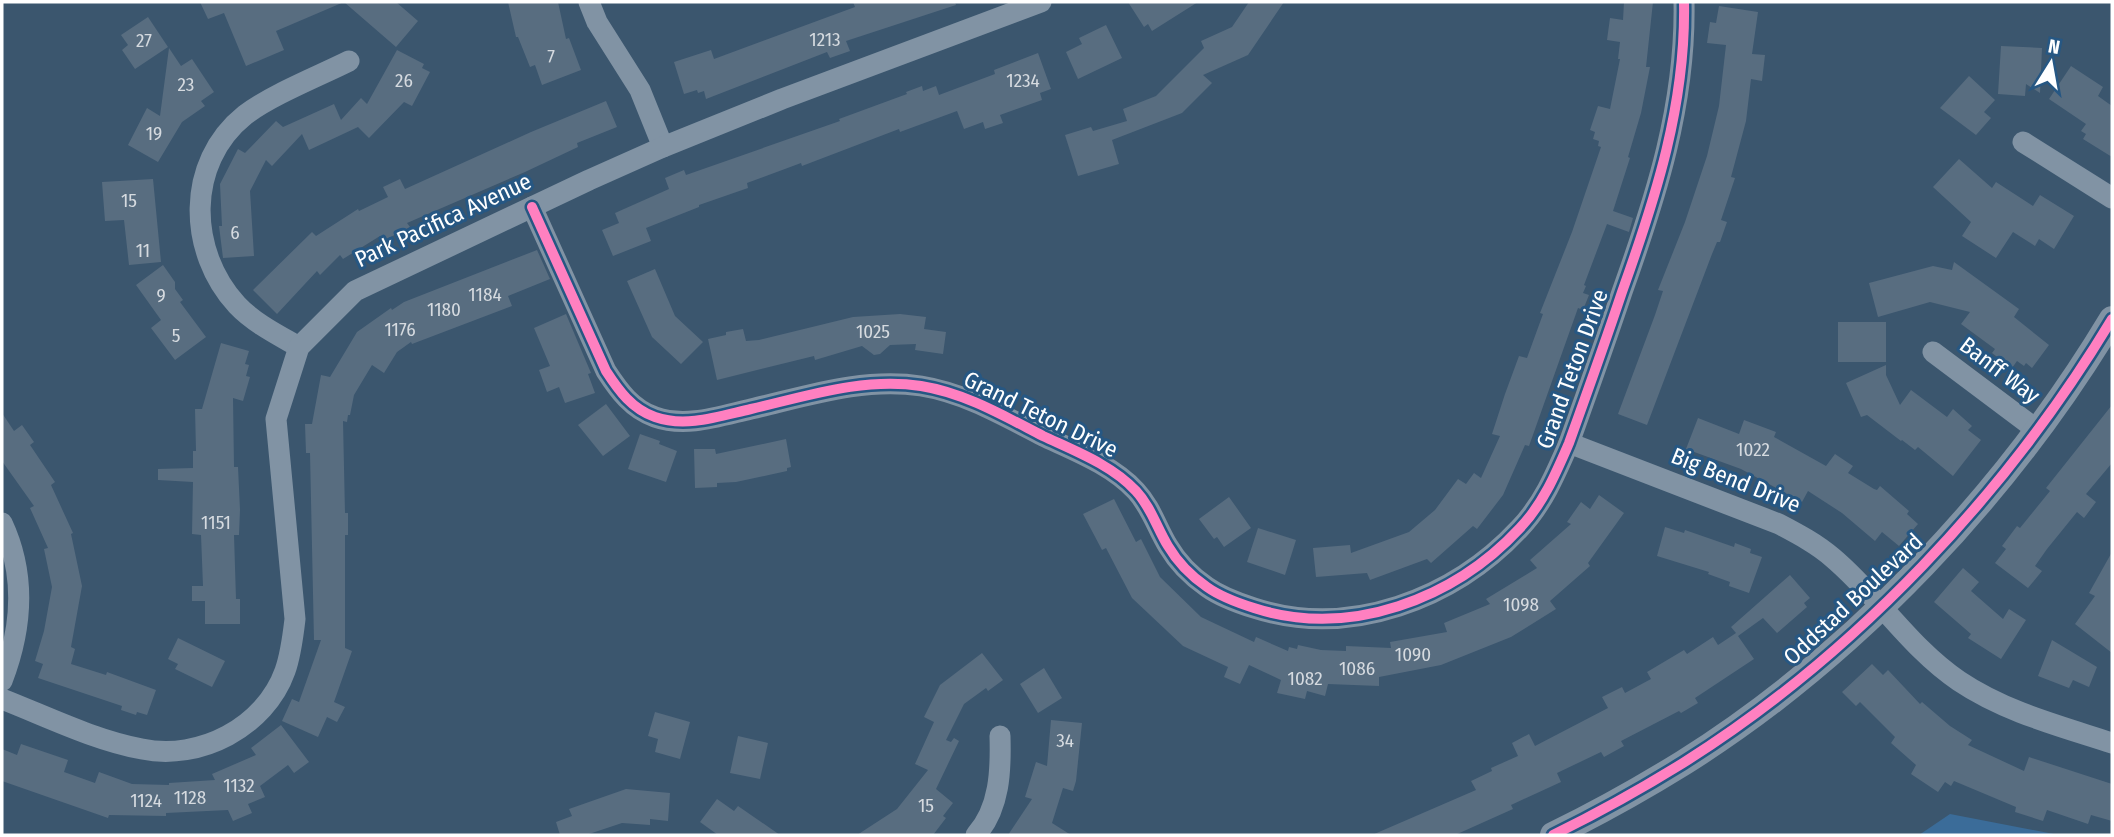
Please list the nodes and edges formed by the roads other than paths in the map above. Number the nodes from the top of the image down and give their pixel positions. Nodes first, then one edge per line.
1 (589, 2) edge
2 (1041, 2) edge
3 (1684, 2) edge
4 (349, 61) dead end
5 (2023, 142) dead end
6 (663, 147) junction
7 (2112, 198) edge
8 (532, 207) junction
9 (2112, 319) edge
10 (299, 347) junction
11 (1933, 352) dead end
12 (2037, 430) junction
13 (1569, 443) junction
14 (2, 523) edge
15 (1880, 607) junction
16 (2, 681) edge
17 (2, 699) edge
18 (1000, 736) dead end
19 (2112, 743) edge
20 (976, 835) edge
21 (1553, 835) edge

1 - 6 street
2 - 6 street, Park Pacifica Avenue
3 - 13 street, Grand Teton Drive
4 - 10 street
5 - 7 street
6 - 8 street, Park Pacifica Avenue
8 - 10 street, Park Pacifica Avenue
8 - 13 street, Grand Teton Drive
9 - 12 street, Oddstad Boulevard
10 - 17 street, Park Pacifica Avenue
11 - 12 street, Banff Way
12 - 15 street, Oddstad Boulevard
13 - 15 street, Big Bend Drive
14 - 16 street
15 - 19 street, Big Bend Drive
15 - 21 street, Oddstad Boulevard
18 - 20 street

